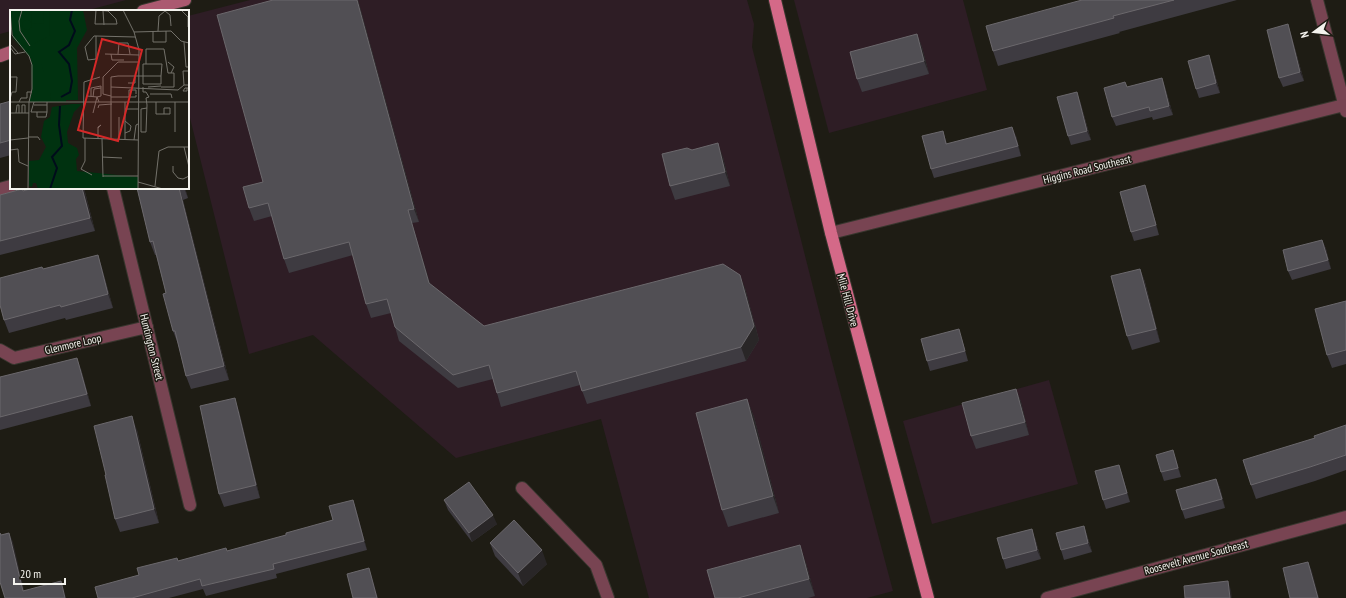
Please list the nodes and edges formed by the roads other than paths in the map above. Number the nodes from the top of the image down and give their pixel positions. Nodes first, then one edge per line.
1 (185, 0) edge
2 (775, 0) edge
3 (1317, 0) edge
4 (147, 10) edge
5 (10, 52) edge
6 (0, 56) edge
7 (1345, 108) edge
8 (10, 186) edge
9 (0, 189) edge
10 (113, 189) edge
11 (831, 233) junction
12 (147, 327) junction
13 (0, 350) edge
14 (522, 488) dead end
15 (190, 505) dead end
16 (1346, 516) edge
17 (608, 598) edge
18 (928, 598) edge
19 (1047, 598) edge

1 - 4 main road
2 - 11 main road, Mile Hill Drive
3 - 7 street
5 - 6 main road
7 - 11 street, Higgins Road Southeast
8 - 9 street
10 - 12 street, Huntington Street
11 - 18 main road, Mile Hill Drive
12 - 13 street, Glenmore Loop
12 - 15 street, Huntington Street
14 - 17 street
16 - 19 street, Roosevelt Avenue Southeast

